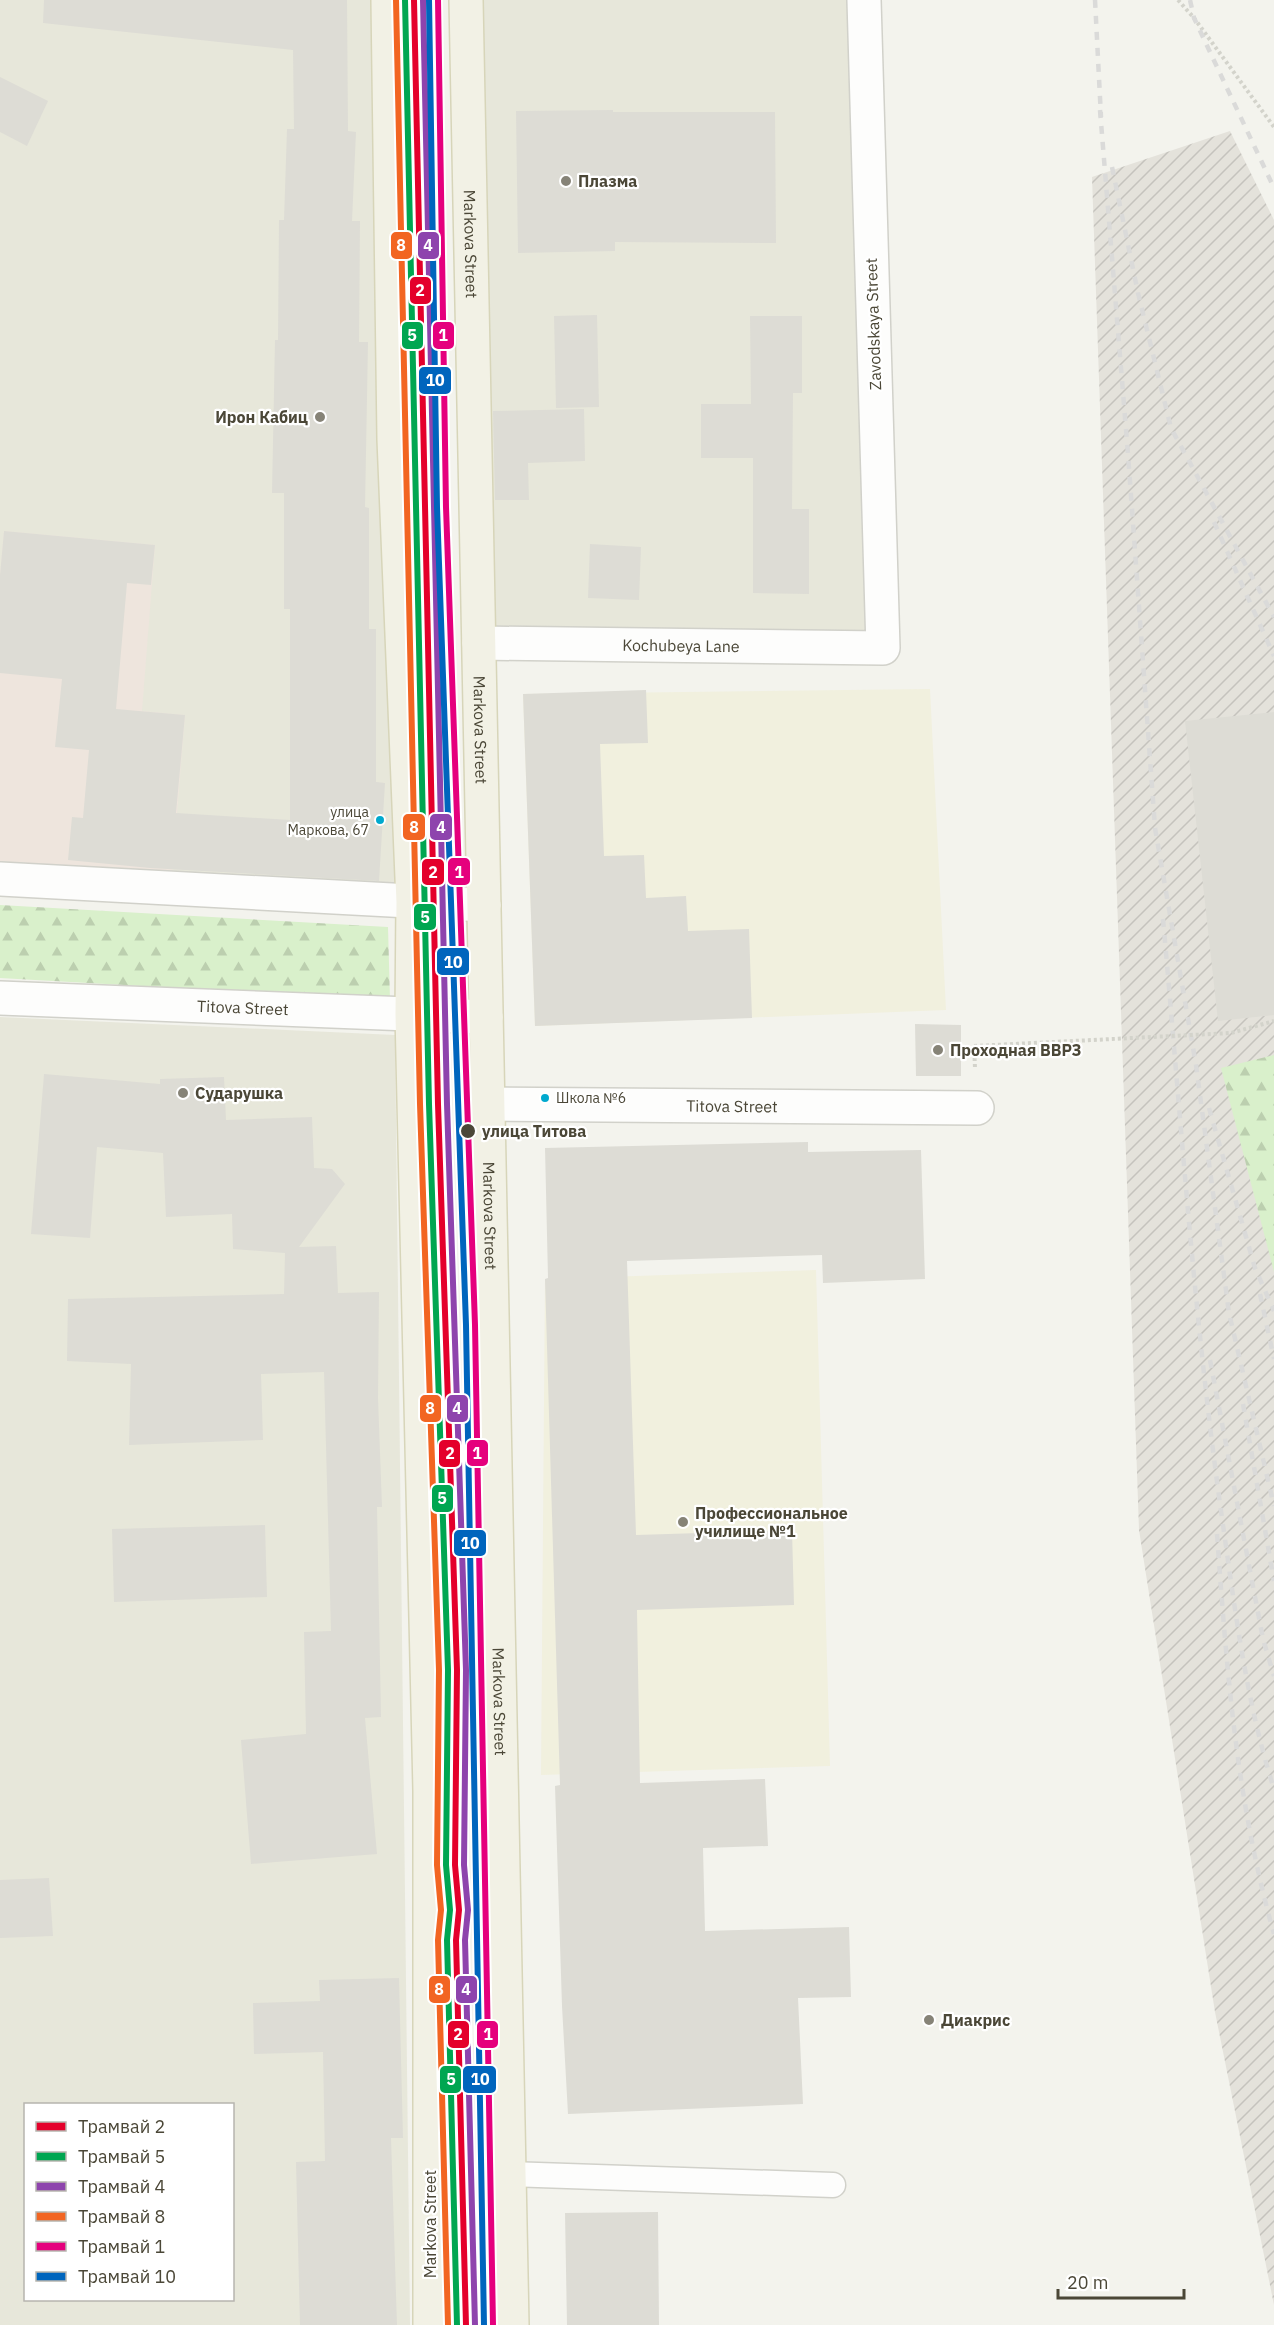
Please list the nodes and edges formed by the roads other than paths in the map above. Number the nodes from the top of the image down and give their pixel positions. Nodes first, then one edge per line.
1 (388, 0) edge
2 (466, 0) edge
3 (864, 0) edge
4 (478, 644) junction
5 (883, 648) joint
6 (0, 879) edge
7 (413, 902) junction
8 (484, 905) junction
9 (0, 998) edge
10 (412, 1014) junction
11 (486, 1017) junction
12 (488, 1104) junction
13 (977, 1108) dead end
14 (509, 2174) junction
15 (833, 2185) dead end
16 (430, 2325) edge
17 (512, 2325) edge

1 - 7 main road, Markova Street
2 - 4 main road, Markova Street
3 - 5 street, Zavodskaya Street
4 - 5 street, Kochubeya Lane
4 - 8 main road, Markova Street
6 - 7 street
7 - 8 street
7 - 10 main road, Markova Street
8 - 11 main road, Markova Street
9 - 10 street, Titova Street
10 - 11 street, Titova Street
10 - 16 main road, Markova Street
11 - 12 main road, Markova Street
12 - 13 street, Titova Street
12 - 14 main road, Markova Street
14 - 15 lane
14 - 17 main road, Markova Street

